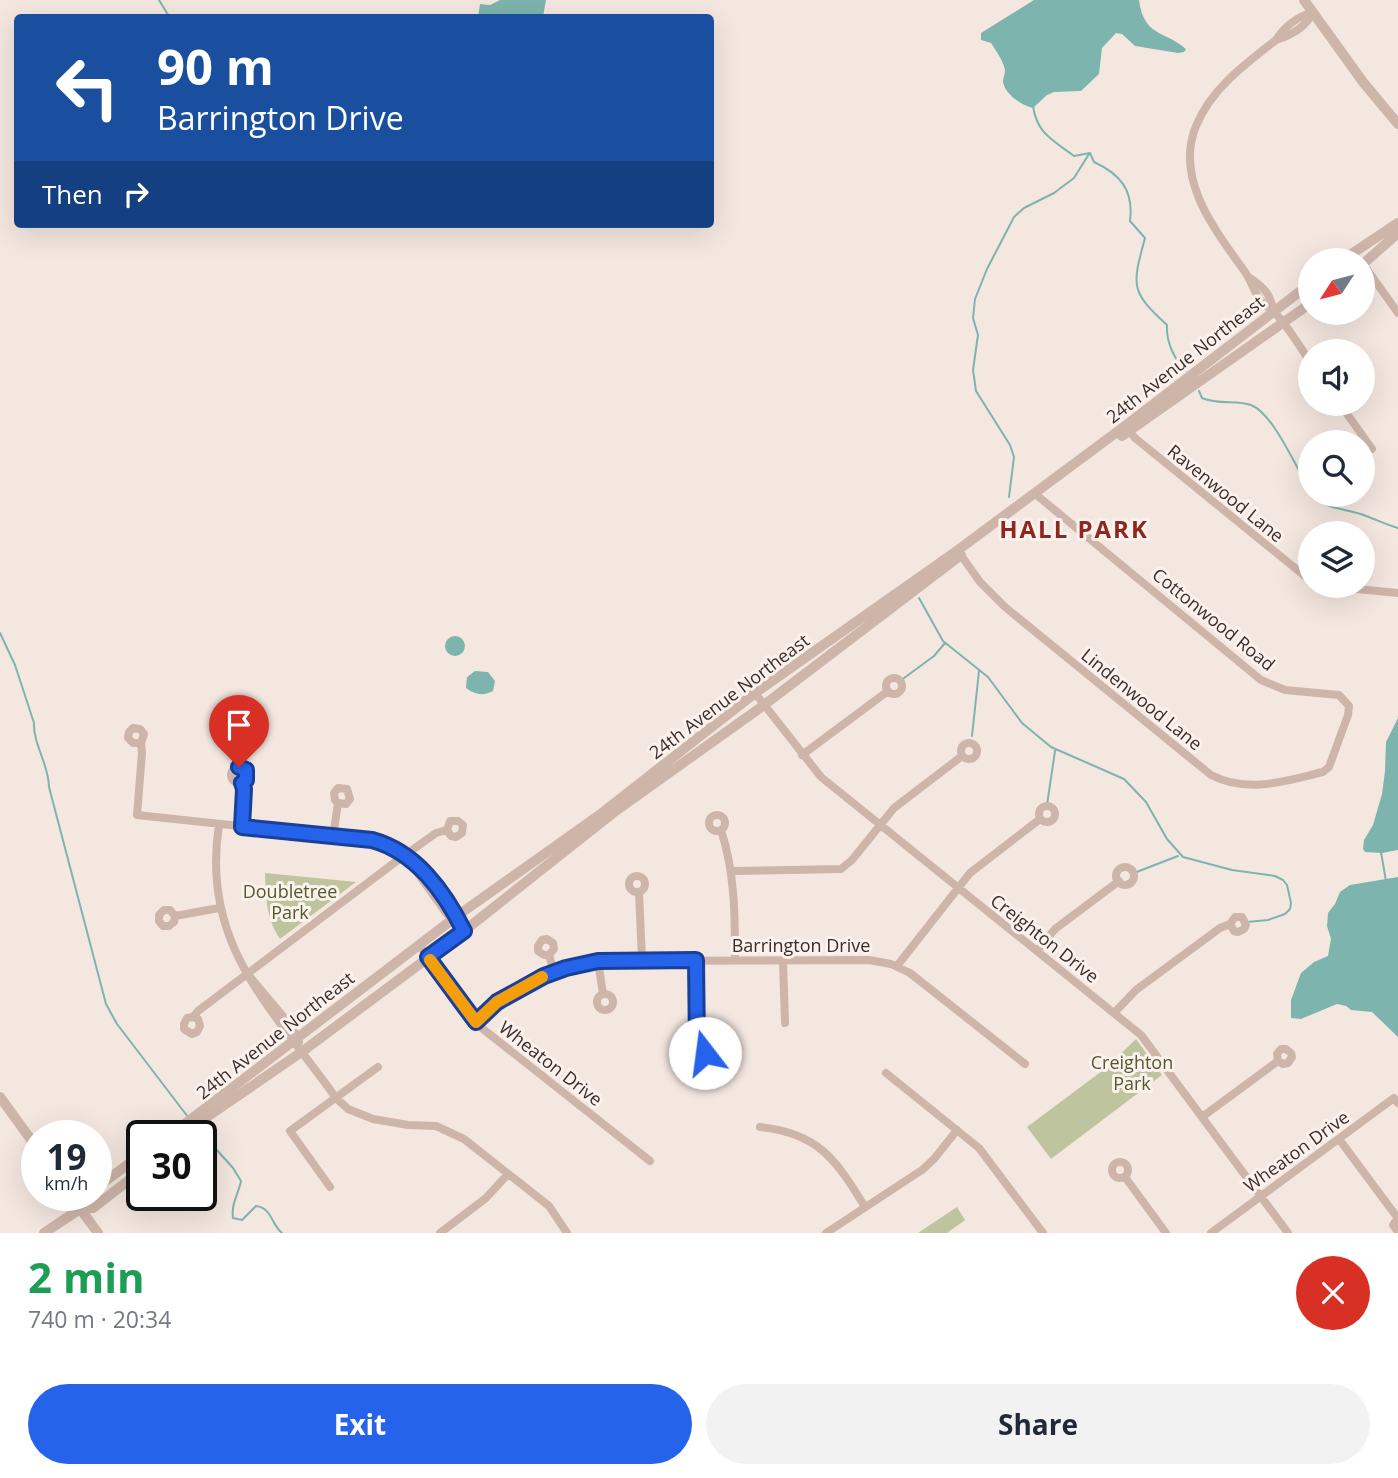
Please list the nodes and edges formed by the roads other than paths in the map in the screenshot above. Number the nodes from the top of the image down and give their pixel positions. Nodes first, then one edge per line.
1 (1304, 0) edge
2 (1313, 12) junction
3 (1398, 124) edge
4 (1398, 223) edge
5 (1398, 233) edge
6 (1359, 248) edge
7 (1376, 251) edge
8 (1376, 282) edge
9 (1298, 293) edge
10 (1273, 311) junction
11 (1298, 312) edge
12 (1398, 313) edge
13 (1282, 324) junction
14 (1298, 346) edge
15 (1127, 428) junction
16 (1037, 495) junction
17 (959, 552) junction
18 (1298, 571) edge
19 (1375, 591) edge
20 (1398, 593) edge
21 (888, 691) dead end
22 (755, 693) junction
23 (764, 705) junction
24 (141, 743) dead end
25 (1335, 753) joint
26 (802, 755) junction
27 (962, 756) dead end
28 (242, 783) dead end
29 (338, 803) dead end
30 (1040, 819) dead end
31 (219, 825) junction
32 (879, 826) junction
33 (242, 827) junction
34 (447, 830) dead end
35 (721, 830) dead end
36 (333, 837) junction
37 (405, 855) junction
38 (732, 871) junction
39 (1119, 881) dead end
40 (957, 889) junction
41 (639, 892) dead end
42 (219, 908) junction
43 (175, 916) dead end
44 (454, 918) junction
45 (1230, 924) dead end
46 (464, 931) junction
47 (419, 945) junction
48 (1037, 951) junction
49 (549, 955) dead end
50 (428, 957) junction
51 (642, 960) junction
52 (696, 960) junction
53 (735, 960) junction
54 (598, 961) junction
55 (783, 961) junction
56 (897, 966) junction
57 (554, 972) junction
58 (248, 974) junction
59 (603, 994) dead end
60 (1115, 1012) junction
61 (193, 1017) dead end
62 (476, 1022) junction
63 (785, 1023) dead end
64 (294, 1038) junction
65 (697, 1046) dead end
66 (303, 1051) junction
67 (1278, 1061) dead end
68 (1026, 1064) dead end
69 (377, 1067) dead end
70 (886, 1073) dead end
71 (0, 1097) edge
72 (336, 1098) junction
73 (1398, 1103) edge
74 (206, 1113) junction
75 (1202, 1117) junction
76 (197, 1120) edge
77 (21, 1126) edge
78 (760, 1127) dead end
79 (957, 1130) junction
80 (1339, 1139) junction
81 (650, 1161) dead end
82 (508, 1174) junction
83 (1125, 1177) dead end
84 (126, 1182) edge
85 (330, 1187) dead end
86 (112, 1193) edge
87 (1260, 1196) junction
88 (865, 1207) junction
89 (77, 1211) edge
90 (81, 1211) edge
91 (1398, 1217) edge
92 (1398, 1232) edge
93 (44, 1233) edge
94 (97, 1233) edge
95 (440, 1233) edge
96 (567, 1233) edge
97 (826, 1233) edge
98 (1043, 1233) edge
99 (1166, 1233) edge
100 (1210, 1233) edge
101 (1288, 1233) edge

1 - 2 street
2 - 3 street
2 - 10 street
4 - 6 street
5 - 7 street
8 - 12 street
9 - 10 street, 24th Avenue Northeast
10 - 13 street
10 - 15 street, 24th Avenue Northeast
11 - 13 street, 24th Avenue Northeast
13 - 14 street
13 - 15 street, 24th Avenue Northeast
15 - 16 street, 24th Avenue Northeast
15 - 18 street, Ravenwood Lane
16 - 17 street, 24th Avenue Northeast
16 - 25 street, Cottonwood Road
17 - 22 street, 24th Avenue Northeast
17 - 23 street, 24th Avenue Northeast
17 - 25 street, Lindenwood Lane
19 - 20 street
21 - 26 street
22 - 23 street, Creighton Drive
22 - 44 street, 24th Avenue Northeast
23 - 26 street, Creighton Drive
23 - 46 street, 24th Avenue Northeast
24 - 31 street
26 - 32 street, Creighton Drive
27 - 32 street
28 - 33 street
29 - 36 street
30 - 40 street
31 - 33 street
31 - 42 street
32 - 38 street
32 - 40 street, Creighton Drive
33 - 36 street
34 - 37 street
35 - 38 street
36 - 37 street
37 - 44 street
37 - 58 street
38 - 53 street
39 - 48 street
40 - 48 street, Creighton Drive
40 - 56 street
41 - 51 street
42 - 43 street
42 - 58 street
44 - 46 street
44 - 47 street, 24th Avenue Northeast
45 - 60 street
46 - 50 street, 24th Avenue Northeast
47 - 50 street, Wheaton Drive
47 - 64 street, 24th Avenue Northeast
48 - 60 street, Creighton Drive
49 - 57 street
50 - 62 street, Wheaton Drive
50 - 66 street, 24th Avenue Northeast
51 - 52 street, Barrington Drive
51 - 54 street, Barrington Drive
52 - 53 street, Barrington Drive
52 - 65 street
53 - 55 street, Barrington Drive
54 - 57 street, Barrington Drive
54 - 59 street
55 - 56 street, Barrington Drive
55 - 63 street
56 - 68 street, Barrington Drive
57 - 62 street, Barrington Drive
58 - 61 street
58 - 64 street
60 - 75 street, Creighton Drive
62 - 81 street, Wheaton Drive
64 - 66 street
64 - 74 street, 24th Avenue Northeast
66 - 72 street
66 - 74 street, 24th Avenue Northeast
67 - 75 street
69 - 72 street
70 - 79 street
71 - 77 street
72 - 82 street
72 - 85 street
73 - 80 street, Wheaton Drive
74 - 76 street, 24th Avenue Northeast
75 - 87 street, Creighton Drive
78 - 88 street
79 - 88 street
79 - 98 street
80 - 87 street, Wheaton Drive
80 - 91 street
82 - 95 street
82 - 96 street
83 - 99 street
84 - 86 street
87 - 100 street, Wheaton Drive
87 - 101 street, Creighton Drive
88 - 97 street
89 - 93 street
90 - 94 street
91 - 92 street

